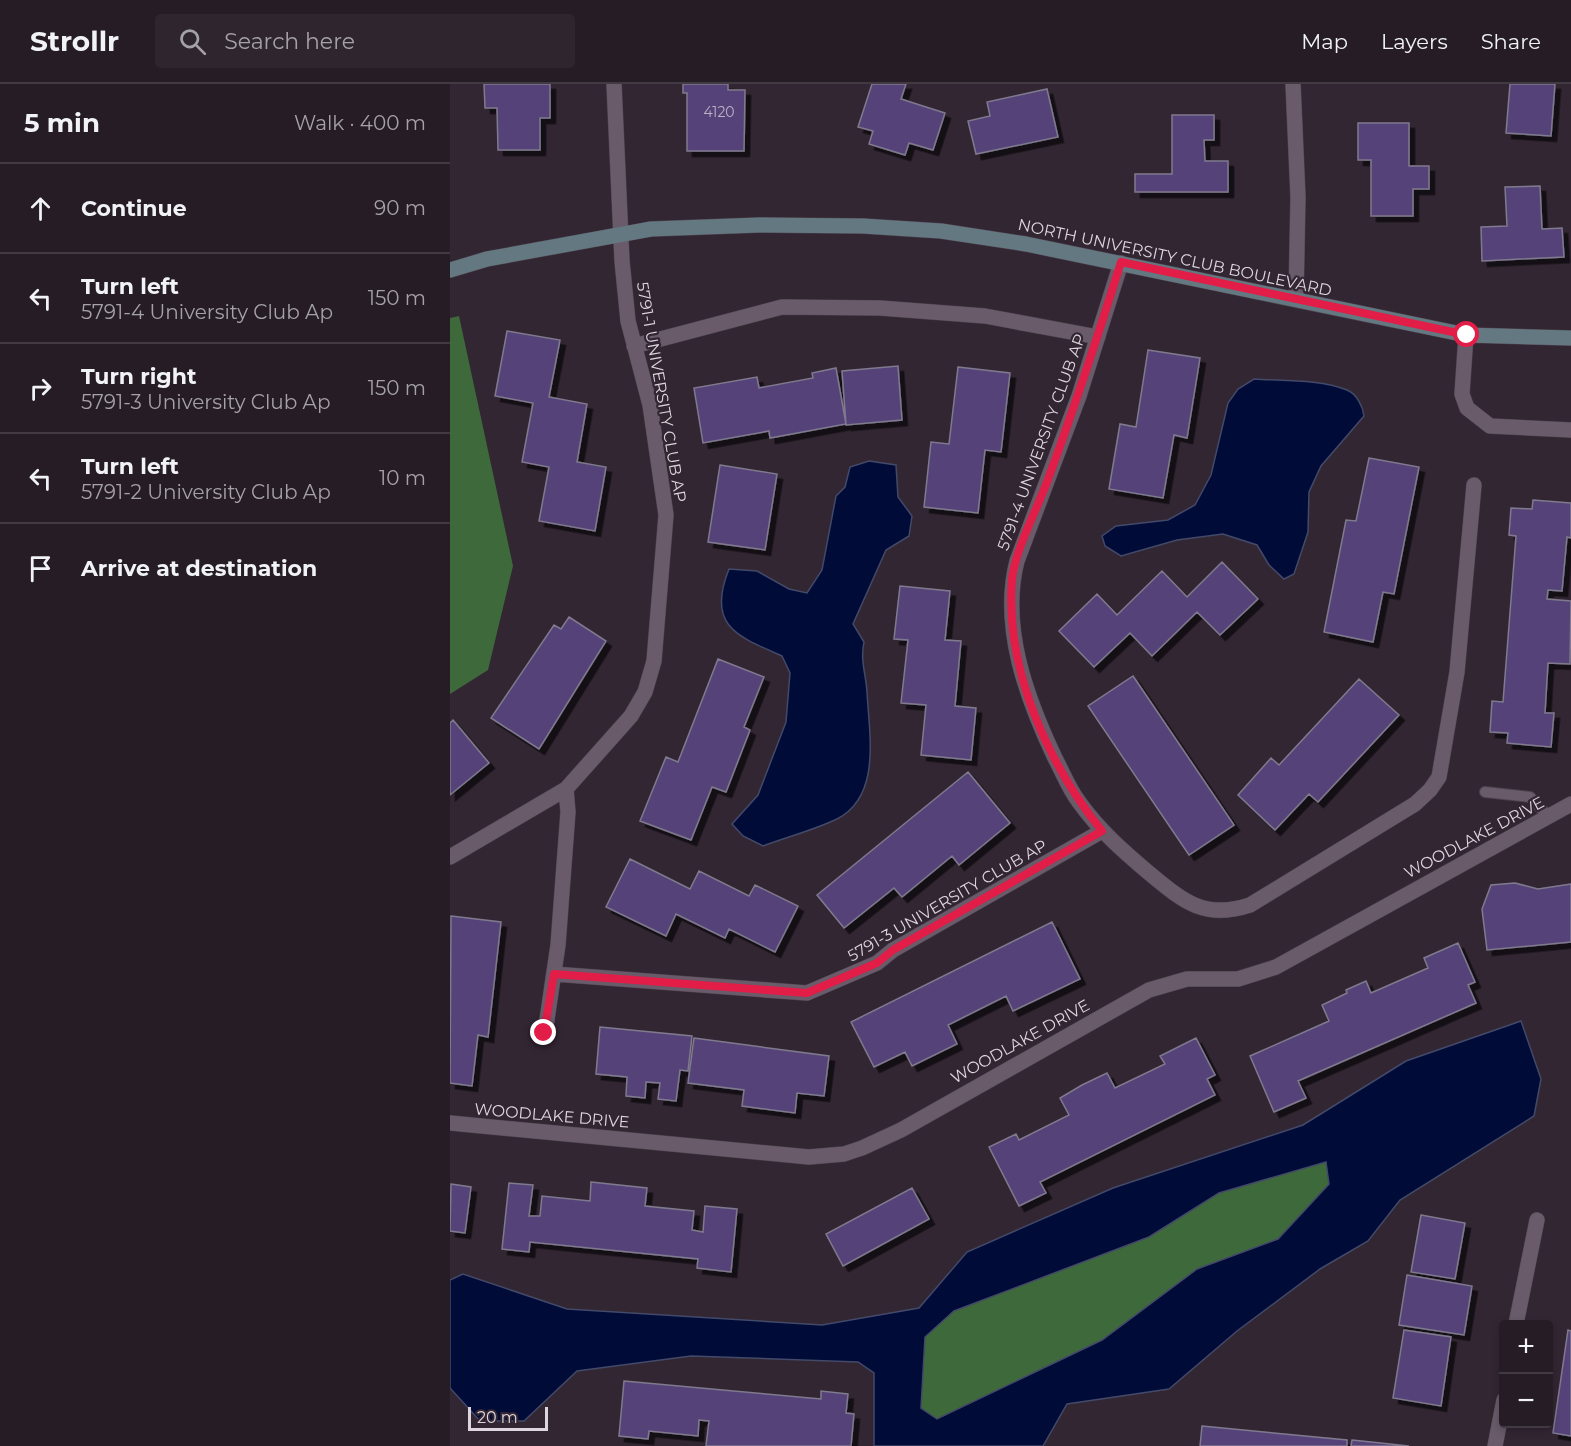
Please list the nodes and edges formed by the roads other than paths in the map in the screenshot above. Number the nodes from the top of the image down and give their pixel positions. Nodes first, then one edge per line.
1 (614, 84) edge
2 (1293, 84) edge
3 (622, 232) junction
4 (1121, 262) junction
5 (450, 270) edge
6 (1296, 299) junction
7 (1467, 335) junction
8 (1098, 337) junction
9 (1571, 338) edge
10 (634, 346) junction
11 (1571, 430) edge
12 (1474, 485) dead end
13 (566, 789) junction
14 (1485, 792) dead end
15 (1563, 811) edge
16 (1102, 831) junction
17 (450, 857) edge
18 (554, 974) junction
19 (544, 1033) dead end
20 (450, 1123) edge
21 (1537, 1220) dead end
22 (1517, 1320) edge
23 (1499, 1423) edge
24 (1495, 1446) edge

1 - 3 street, 5791-1 UNIVERSITY CLUB AP
2 - 6 street
3 - 4 street, NORTH UNIVERSITY CLUB BOULEVARD
3 - 5 street, NORTH UNIVERSITY CLUB BOULEVARD
3 - 10 street, 5791-1 UNIVERSITY CLUB AP
4 - 6 street, NORTH UNIVERSITY CLUB BOULEVARD
4 - 8 street, 5791-4 UNIVERSITY CLUB AP
6 - 7 street, NORTH UNIVERSITY CLUB BOULEVARD
7 - 9 street, NORTH UNIVERSITY CLUB BOULEVARD
7 - 11 street
8 - 10 street
8 - 16 street, 5791-4 UNIVERSITY CLUB AP
10 - 13 street, 5791-1 UNIVERSITY CLUB AP
12 - 16 street, 5791-4 UNIVERSITY CLUB AP
13 - 17 street, 5791-1 UNIVERSITY CLUB AP
13 - 18 street
14 - 15 lane
15 - 20 street, WOODLAKE DRIVE
16 - 18 street, 5791-3 UNIVERSITY CLUB AP
18 - 19 street
21 - 22 street
23 - 24 street

